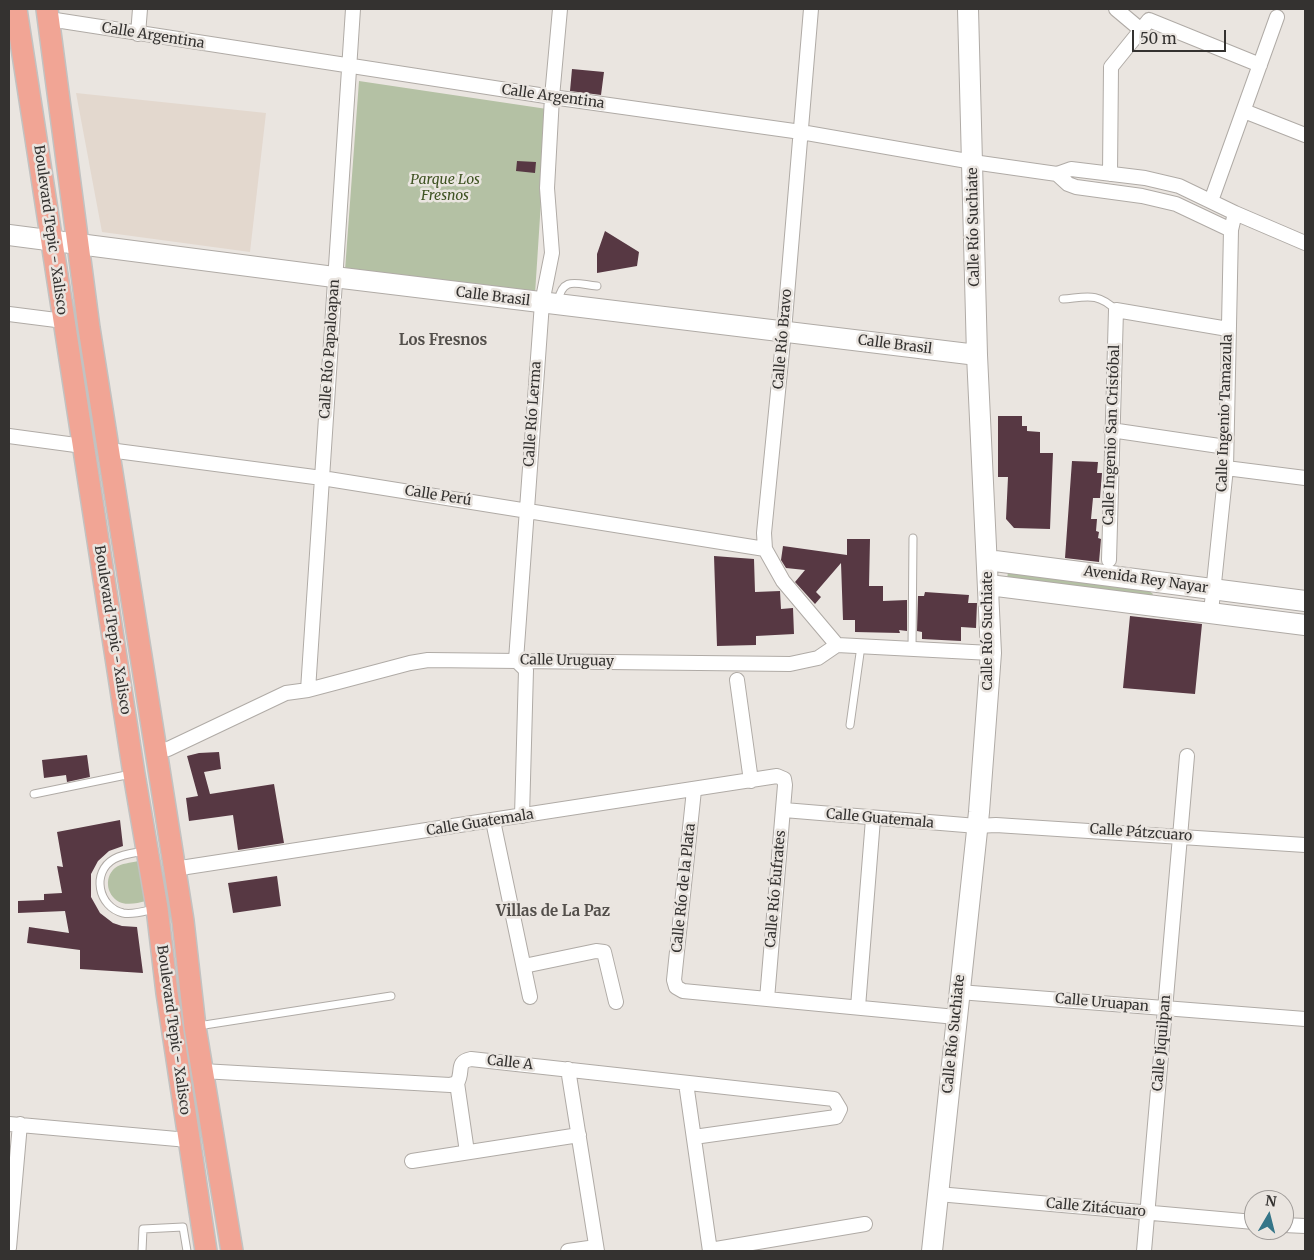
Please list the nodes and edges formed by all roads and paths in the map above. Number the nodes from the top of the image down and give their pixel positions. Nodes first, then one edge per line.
1 (140, 9) edge
2 (353, 9) edge
3 (560, 9) edge
4 (811, 9) edge
5 (968, 9) edge
6 (1116, 9) edge
7 (45, 12) edge
8 (14, 14) edge
9 (1278, 17) dead end
10 (1141, 30) junction
11 (138, 34) junction
12 (1260, 65) junction
13 (350, 67) junction
14 (59, 98) junction
15 (552, 98) junction
16 (31, 102) junction
17 (1244, 111) junction
18 (801, 132) junction
19 (1305, 135) edge
20 (973, 162) junction
21 (1058, 174) junction
22 (1110, 174) junction
23 (1211, 201) junction
24 (1235, 213) junction
25 (1231, 230) junction
26 (9, 234) edge
27 (51, 240) junction
28 (1305, 243) edge
29 (79, 245) junction
30 (334, 277) junction
31 (597, 286) dead end
32 (1063, 299) dead end
33 (549, 303) junction
34 (1116, 310) junction
35 (9, 314) edge
36 (64, 321) junction
37 (89, 328) junction
38 (1228, 329) junction
39 (784, 331) junction
40 (977, 355) junction
41 (77, 407) junction
42 (1111, 430) junction
43 (9, 436) edge
44 (83, 446) junction
45 (1226, 447) junction
46 (109, 450) junction
47 (1226, 468) junction
48 (322, 478) junction
49 (1305, 478) edge
50 (526, 509) junction
51 (913, 538) dead end
52 (123, 543) junction
53 (765, 549) junction
54 (987, 560) junction
55 (1109, 560) dead end
56 (1158, 582) junction
57 (989, 586) junction
58 (1213, 589) junction
59 (1305, 601) edge
60 (1156, 605) junction
61 (1211, 612) junction
62 (1305, 625) edge
63 (113, 633) junction
64 (837, 645) junction
65 (861, 646) junction
66 (912, 648) junction
67 (991, 653) junction
68 (516, 660) junction
69 (736, 680) dead end
70 (308, 690) junction
71 (850, 725) dead end
72 (154, 750) junction
73 (1187, 756) dead end
74 (134, 774) junction
75 (784, 779) joint
76 (751, 781) junction
77 (694, 790) junction
78 (34, 794) dead end
79 (784, 810) junction
80 (522, 816) junction
81 (873, 819) junction
82 (493, 821) junction
83 (977, 826) junction
84 (1179, 836) junction
85 (1305, 845) edge
86 (147, 851) junction
87 (174, 869) junction
88 (157, 908) junction
89 (183, 921) junction
90 (524, 966) junction
91 (958, 992) junction
92 (166, 993) junction
93 (391, 996) dead end
94 (530, 997) dead end
95 (766, 998) junction
96 (616, 1002) dead end
97 (858, 1007) junction
98 (1165, 1008) junction
99 (956, 1017) junction
100 (1305, 1019) edge
101 (195, 1027) junction
102 (568, 1069) junction
103 (202, 1071) junction
104 (457, 1083) junction
105 (686, 1083) junction
106 (14, 1124) edge
107 (579, 1135) junction
108 (694, 1137) junction
109 (188, 1140) junction
110 (467, 1152) junction
111 (412, 1161) dead end
112 (938, 1194) junction
113 (225, 1203) junction
114 (1146, 1212) junction
115 (192, 1221) junction
116 (1244, 1221) edge
117 (866, 1224) dead end
118 (9, 1248) edge
119 (597, 1249) edge
120 (142, 1251) edge
121 (187, 1251) edge
122 (206, 1251) edge
123 (232, 1251) edge
124 (568, 1251) edge
125 (710, 1251) edge
126 (932, 1251) edge
127 (1144, 1251) edge

1 - 11 street
2 - 13 street, Calle Río Papaloapan
3 - 15 street, Calle Río Lerma
4 - 18 street, Calle Río Bravo
5 - 20 main road, Calle Río Suchiate
6 - 10 street
7 - 11 street, Calle Argentina
7 - 14 main road, Boulevard Tepic - Xalisco
8 - 14 main road
8 - 16 main road, Boulevard Tepic - Xalisco
9 - 12 street
10 - 12 street
10 - 22 street
11 - 13 street, Calle Argentina
12 - 17 street
13 - 15 street, Calle Argentina
13 - 30 street, Calle Río Papaloapan
14 - 29 main road, Boulevard Tepic - Xalisco
15 - 18 street, Calle Argentina
15 - 33 street, Calle Río Lerma
16 - 27 main road, Boulevard Tepic - Xalisco
16 - 29 main road
17 - 19 street
17 - 23 street
18 - 20 street, Calle Argentina
18 - 39 street, Calle Río Bravo
20 - 21 street, Calle Argentina
20 - 40 main road, Calle Río Suchiate
21 - 22 street
21 - 25 street
22 - 23 street
23 - 24 street
24 - 25 street, Calle Ingenio Tamazula
24 - 28 street
25 - 38 street, Calle Ingenio Tamazula
26 - 27 main road, Calle Brasil
27 - 29 main road, Calle Brasil
27 - 36 main road, Boulevard Tepic - Xalisco
27 - 37 main road
29 - 30 main road, Calle Brasil
29 - 37 main road, Boulevard Tepic - Xalisco
30 - 33 main road, Calle Brasil
30 - 48 street, Calle Río Papaloapan
31 - 33 lane
32 - 34 lane
33 - 39 main road, Calle Brasil
33 - 50 street, Calle Río Lerma
34 - 38 street
34 - 42 street, Calle Ingenio San Cristóbal
35 - 36 street
36 - 41 main road, Boulevard Tepic - Xalisco
37 - 46 main road, Boulevard Tepic - Xalisco
38 - 45 street, Calle Ingenio Tamazula
39 - 40 main road, Calle Brasil
39 - 53 street, Calle Río Bravo
40 - 54 main road, Calle Río Suchiate
41 - 44 main road, Boulevard Tepic - Xalisco
41 - 46 main road
42 - 45 street
42 - 55 street, Calle Ingenio San Cristóbal
43 - 44 street
44 - 52 main road
44 - 63 main road, Boulevard Tepic - Xalisco
45 - 47 street, Calle Ingenio Tamazula
46 - 48 street, Calle Perú
46 - 52 main road, Boulevard Tepic - Xalisco
47 - 49 street
47 - 58 street, Calle Ingenio Tamazula
48 - 50 street, Calle Perú
48 - 70 street, Calle Río Papaloapan
50 - 53 street, Calle Perú
50 - 68 street, Calle Río Lerma
51 - 66 lane
52 - 72 main road, Boulevard Tepic - Xalisco
53 - 64 street, Calle Río Bravo
54 - 56 main road, Avenida Rey Nayar
54 - 57 main road, Calle Río Suchiate
56 - 58 main road, Avenida Rey Nayar
56 - 60 main road
57 - 60 main road, Avenida Rey Nayar
57 - 67 main road, Calle Río Suchiate
58 - 59 main road, Avenida Rey Nayar
58 - 61 street, Calle Ingenio Tamazula
60 - 61 main road, Avenida Rey Nayar
61 - 62 main road, Avenida Rey Nayar
63 - 72 main road
63 - 74 main road, Boulevard Tepic - Xalisco
64 - 65 street
64 - 68 street, Calle Uruguay
65 - 66 street
65 - 71 lane
66 - 67 street
67 - 83 main road, Calle Río Suchiate
68 - 70 street, Calle Uruguay
68 - 80 street, Calle Río Lerma
69 - 76 street
70 - 72 street, Calle Uruguay
72 - 87 main road, Boulevard Tepic - Xalisco
73 - 84 street, Calle Jiquilpan
74 - 78 lane
74 - 86 main road, Boulevard Tepic - Xalisco
75 - 76 street, Calle Guatemala
75 - 79 street, Calle Río Éufrates
76 - 77 street, Calle Guatemala
77 - 80 street, Calle Guatemala
77 - 95 street, Calle Río de la Plata
79 - 81 street, Calle Guatemala
79 - 95 street, Calle Río Éufrates
80 - 82 street, Calle Guatemala
81 - 83 street, Calle Guatemala
81 - 97 street
82 - 87 street, Calle Guatemala
82 - 90 street
83 - 84 street, Calle Pátzcuaro
83 - 91 main road, Calle Río Suchiate
84 - 85 street, Calle Pátzcuaro
84 - 98 street, Calle Jiquilpan
86 - 88 main road, Boulevard Tepic - Xalisco
86 - 88 lane
86 - 89 main road
87 - 89 main road, Boulevard Tepic - Xalisco
88 - 92 main road, Boulevard Tepic - Xalisco
89 - 101 main road, Boulevard Tepic - Xalisco
90 - 94 street
90 - 96 street
91 - 98 street, Calle Uruapan
91 - 99 main road, Calle Río Suchiate
92 - 103 main road
92 - 109 main road, Boulevard Tepic - Xalisco
93 - 101 lane
95 - 97 street
97 - 99 street
98 - 100 street, Calle Uruapan
98 - 114 street, Calle Jiquilpan
99 - 112 main road, Calle Río Suchiate
101 - 103 main road, Boulevard Tepic - Xalisco
102 - 104 street, Calle A
102 - 105 street, Calle A
102 - 107 street
103 - 104 street
103 - 113 main road, Boulevard Tepic - Xalisco
104 - 110 street
105 - 108 street
105 - 108 street, Calle A
106 - 109 street
106 - 118 street
107 - 110 street
107 - 119 street
108 - 125 street
109 - 113 main road
109 - 115 main road, Boulevard Tepic - Xalisco
110 - 111 street
112 - 114 street, Calle Zitácuaro
112 - 126 main road, Calle Río Suchiate
113 - 123 main road, Boulevard Tepic - Xalisco
114 - 116 street, Calle Zitácuaro
114 - 127 street, Calle Jiquilpan
115 - 120 lane
115 - 121 lane
115 - 122 main road, Boulevard Tepic - Xalisco
117 - 125 street
119 - 124 street

